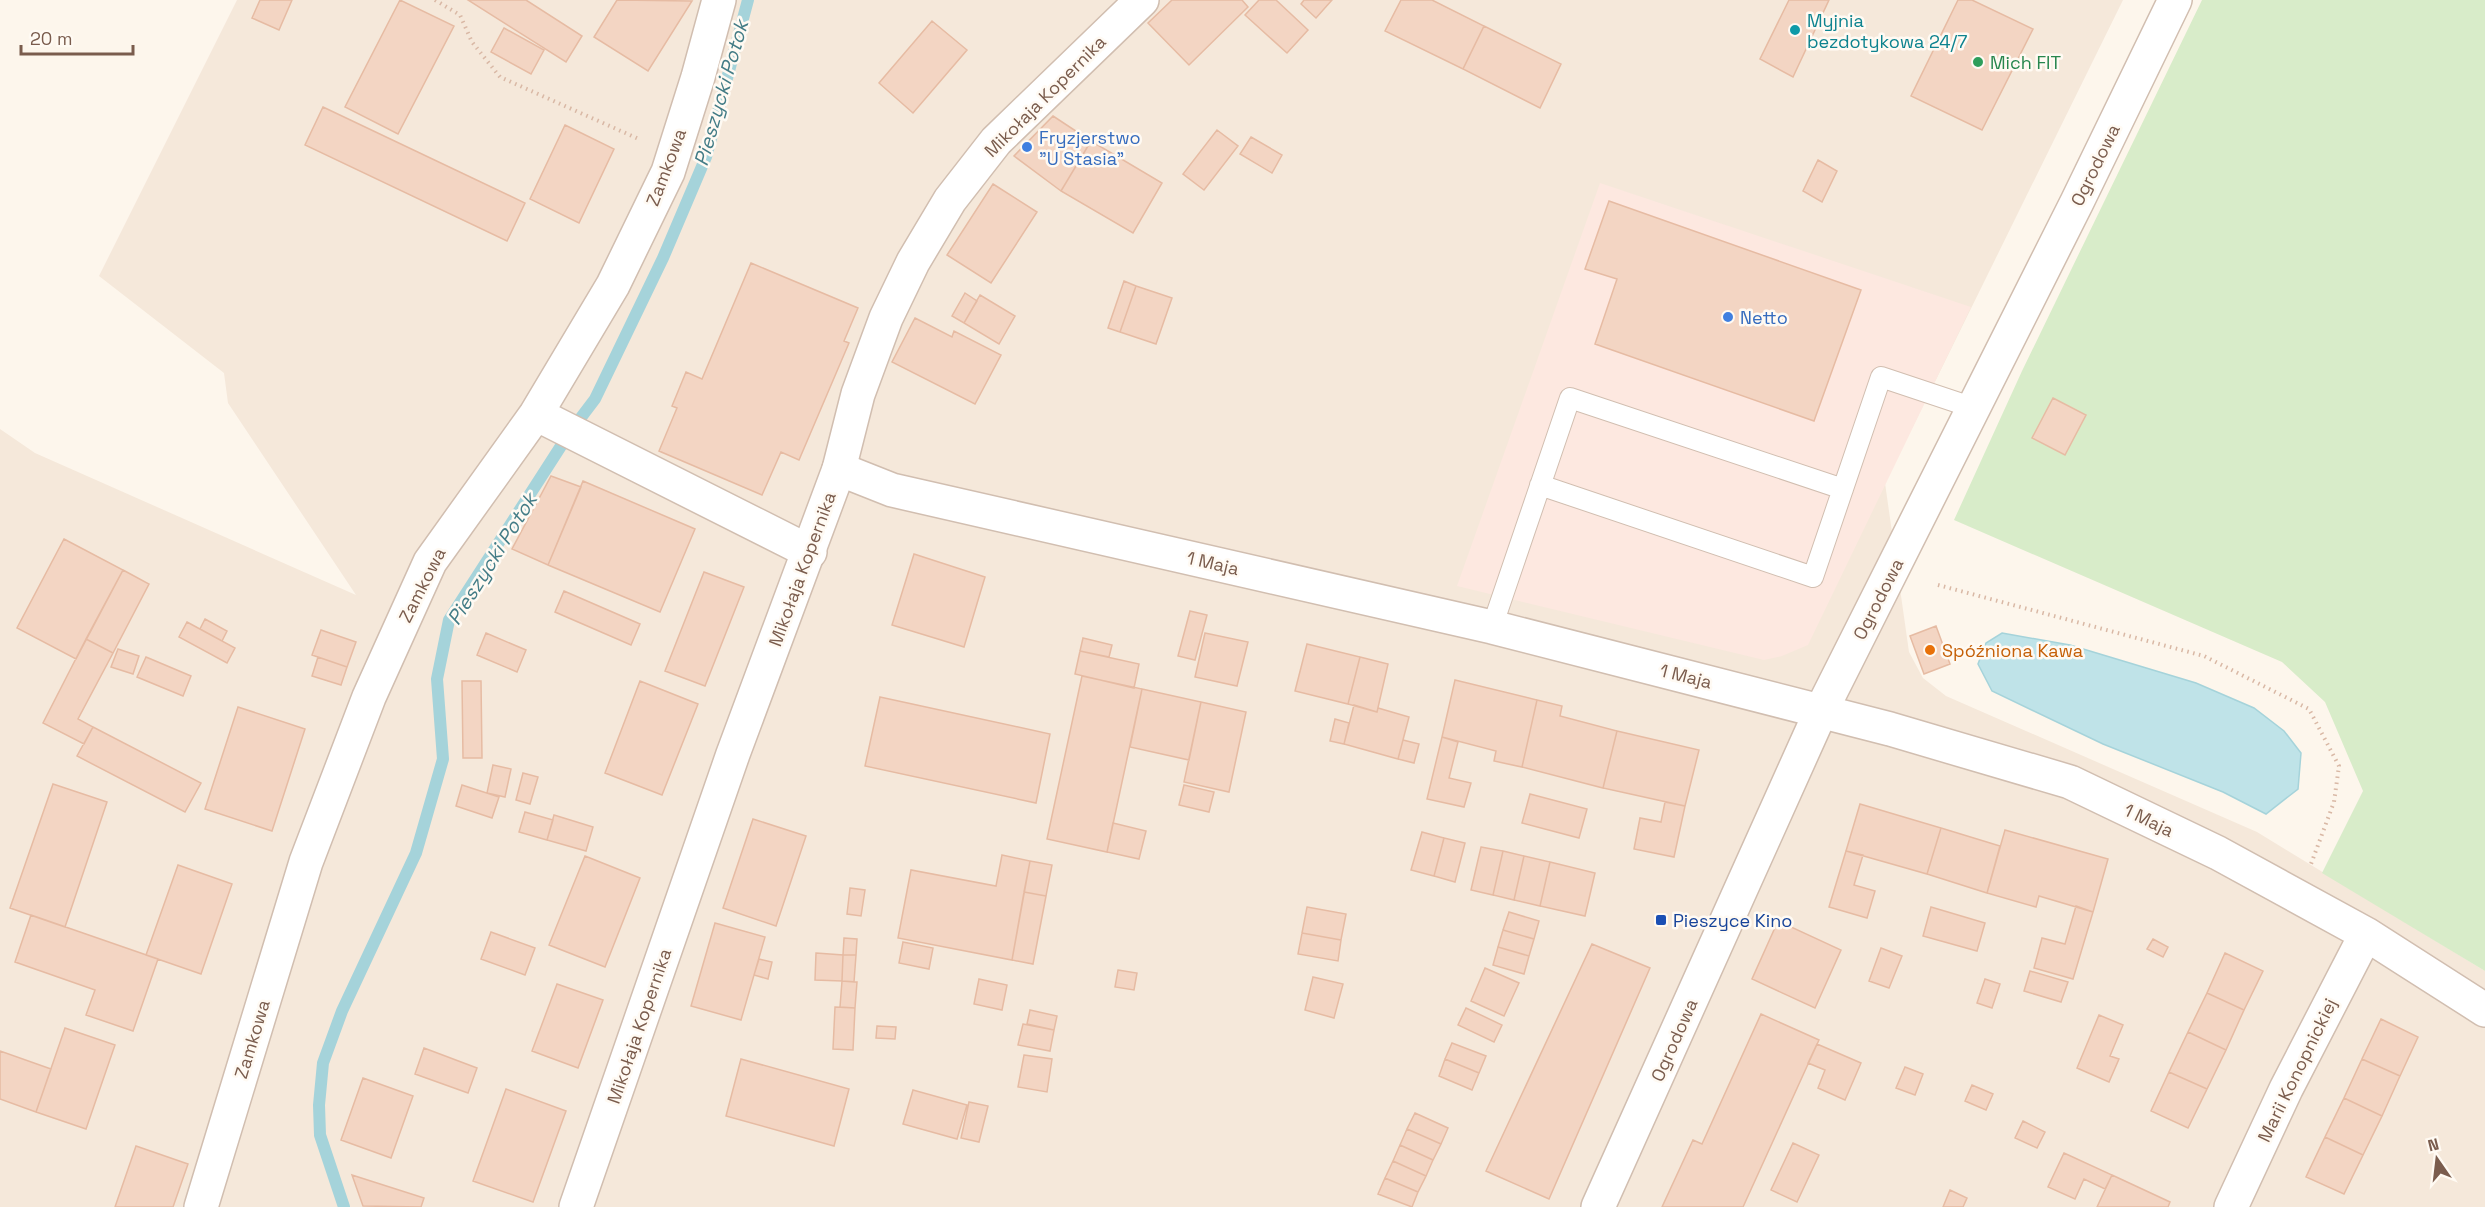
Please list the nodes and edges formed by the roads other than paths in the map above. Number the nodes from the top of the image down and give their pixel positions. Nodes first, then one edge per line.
1 (719, 0) edge
2 (1142, 0) edge
3 (2175, 0) edge
4 (1974, 408) junction
5 (543, 418) junction
6 (839, 469) junction
7 (1540, 485) junction
8 (1843, 489) junction
9 (810, 552) junction
10 (1492, 627) junction
11 (1821, 711) junction
12 (2366, 934) junction
13 (2485, 1010) edge
14 (201, 1207) edge
15 (576, 1207) edge
16 (1598, 1207) edge
17 (2231, 1207) edge

1 - 5 street, Zamkowa
2 - 6 street, Mikołaja Kopernika
3 - 4 street, Ogrodowa
4 - 8 lane
4 - 11 street, Ogrodowa
5 - 9 street
5 - 14 street, Zamkowa
6 - 9 street, Mikołaja Kopernika
6 - 10 street, 1 Maja
7 - 8 lane
7 - 8 lane
7 - 10 lane
9 - 15 street, Mikołaja Kopernika
10 - 11 street, 1 Maja
11 - 12 street, 1 Maja
11 - 16 street, Ogrodowa
12 - 13 street, 1 Maja
12 - 17 street, Marii Konopnickiej

